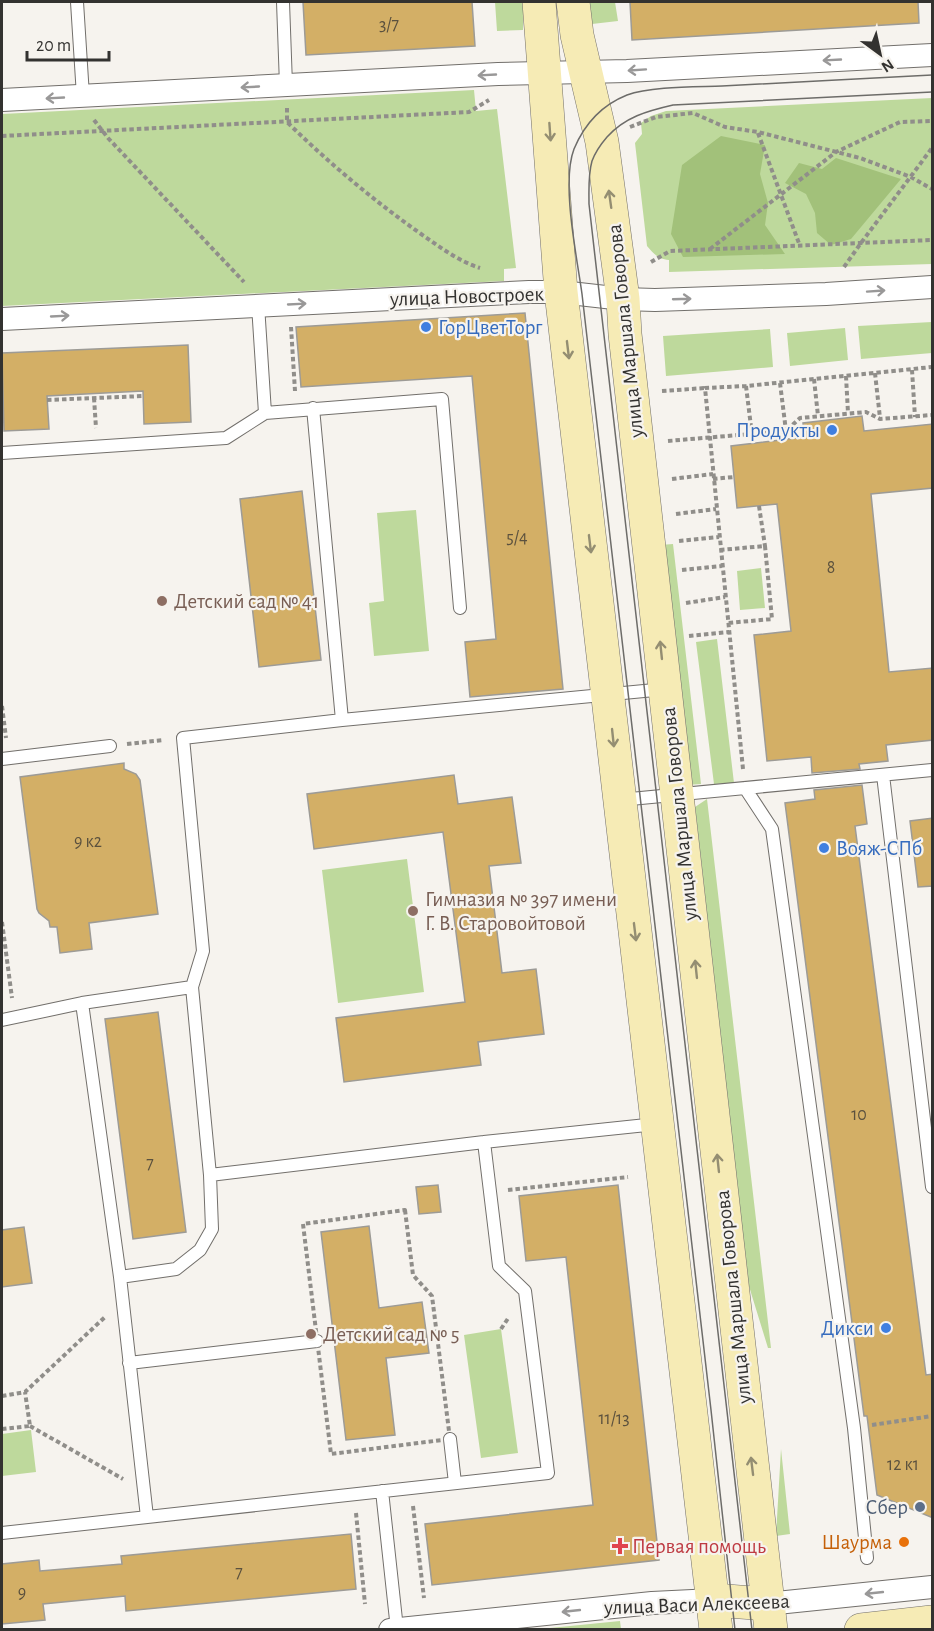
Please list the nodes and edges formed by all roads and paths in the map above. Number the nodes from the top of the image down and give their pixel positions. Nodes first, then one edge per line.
1 (77, 2) edge
2 (283, 2) edge
3 (539, 2) edge
4 (573, 2) edge
5 (933, 55) edge
6 (587, 72) junction
7 (545, 74) junction
8 (287, 92) junction
9 (2, 100) edge
10 (489, 100) dead end
11 (87, 106) junction
12 (933, 121) edge
13 (287, 122) junction
14 (630, 127) dead end
15 (104, 132) junction
16 (758, 132) junction
17 (2, 136) edge
18 (933, 148) edge
19 (836, 152) junction
20 (911, 177) junction
21 (933, 189) edge
22 (781, 195) junction
23 (933, 240) edge
24 (861, 243) junction
25 (800, 246) junction
26 (709, 250) junction
27 (651, 262) dead end
28 (485, 270) dead end
29 (244, 283) dead end
30 (933, 286) edge
31 (561, 292) junction
32 (826, 294) junction
33 (623, 298) junction
34 (258, 305) junction
35 (2, 319) edge
36 (290, 320) dead end
37 (933, 368) edge
38 (912, 370) junction
39 (875, 373) junction
40 (846, 376) junction
41 (814, 379) junction
42 (780, 382) junction
43 (746, 386) junction
44 (705, 388) junction
45 (662, 391) dead end
46 (143, 396) dead end
47 (94, 398) junction
48 (47, 400) dead end
49 (313, 408) junction
50 (297, 410) junction
51 (265, 413) junction
52 (848, 413) junction
53 (933, 415) edge
54 (818, 416) junction
55 (915, 417) junction
56 (880, 419) junction
57 (786, 431) junction
58 (752, 434) junction
59 (709, 438) junction
60 (668, 441) dead end
61 (753, 443) dead end
62 (96, 446) junction
63 (2, 453) edge
64 (713, 477) junction
65 (734, 477) dead end
66 (672, 479) dead end
67 (759, 506) dead end
68 (716, 509) junction
69 (676, 513) dead end
70 (719, 537) junction
71 (679, 541) dead end
72 (765, 546) junction
73 (720, 550) junction
74 (722, 566) junction
75 (682, 570) dead end
76 (725, 597) junction
77 (686, 603) dead end
78 (460, 608) dead end
79 (728, 623) junction
80 (729, 632) junction
81 (689, 636) dead end
82 (665, 689) junction
83 (608, 695) junction
84 (2, 706) edge
85 (342, 720) junction
86 (183, 738) junction
87 (6, 741) dead end
88 (110, 746) joint
89 (2, 759) edge
90 (933, 770) edge
91 (883, 775) junction
92 (745, 788) junction
93 (677, 794) junction
94 (620, 800) junction
95 (2, 922) edge
96 (192, 987) junction
97 (82, 1002) junction
98 (15, 1017) junction
99 (2, 1020) edge
100 (657, 1124) junction
101 (484, 1142) junction
102 (210, 1175) junction
103 (628, 1177) dead end
104 (933, 1188) edge
105 (489, 1192) junction
106 (120, 1277) junction
107 (108, 1315) dead end
108 (317, 1341) junction
109 (129, 1363) junction
110 (2, 1390) edge
111 (25, 1392) junction
112 (9, 1395) junction
113 (2, 1396) edge
114 (933, 1416) edge
115 (30, 1426) junction
116 (854, 1428) junction
117 (2, 1429) edge
118 (450, 1439) junction
119 (129, 1483) dead end
120 (455, 1483) junction
121 (411, 1488) junction
122 (382, 1491) junction
123 (354, 1494) junction
124 (147, 1517) junction
125 (2, 1533) edge
126 (867, 1558) dead end
127 (933, 1587) edge
128 (424, 1598) dead end
129 (365, 1604) dead end
130 (714, 1615) edge
131 (769, 1617) edge
132 (933, 1622) edge
133 (390, 1629) edge
134 (397, 1629) edge
135 (861, 1629) edge

1 - 11 lane
2 - 8 lane
3 - 7 main road
4 - 6 main road, улица Маршала Говорова
5 -> 6 street
6 - 7 street
33 -> 6 main road, улица Маршала Говорова
7 -> 8 street
7 -> 31 main road
8 -> 11 street
8 - 13 path
11 -> 9 street
10 - 13 path
11 - 15 path
12 - 19 path
13 - 15 path
13 - 28 path
14 - 16 path
15 - 17 path
15 - 29 path
16 - 19 path
16 - 22 path
18 - 20 path
19 - 20 path
19 - 22 path
20 - 21 path
20 - 24 path
22 - 25 path
22 - 26 path
23 - 24 path
24 - 25 path
24 - 32 path
25 - 26 path
26 - 27 path
32 -> 30 street, улица Новостроек
31 - 33 street, улица Новостроек
34 -> 31 street, улица Новостроек
31 -> 83 main road
33 -> 32 street, улица Новостроек
82 -> 33 main road, улица Маршала Говорова
35 -> 34 street, улица Новостроек
34 - 51 lane
36 - 50 path
37 - 38 path
38 - 39 path
38 - 55 path
39 - 40 path
39 - 56 path
40 - 41 path
40 - 52 path
41 - 42 path
41 - 54 path
42 - 43 path
42 - 57 path
43 - 44 path
43 - 58 path
44 - 45 path
44 - 59 path
46 - 47 path
47 - 48 path
47 - 62 path
49 - 50 lane
49 - 78 lane
49 - 85 lane
50 - 51 lane
51 - 62 lane
52 - 54 path
52 - 56 path
53 - 55 path
54 - 57 path
55 - 56 path
57 - 58 path
58 - 59 path
58 - 61 path
59 - 60 path
59 - 64 path
62 - 63 lane
64 - 65 path
64 - 66 path
64 - 68 path
67 - 72 path
68 - 69 path
68 - 70 path
70 - 71 path
70 - 73 path
72 - 73 path
72 - 79 path
73 - 74 path
74 - 75 path
74 - 76 path
76 - 77 path
76 - 79 path
79 - 80 path
80 - 81 path
80 - 92 path
82 - 83 lane
82 - 93 main road, улица Маршала Говорова
83 - 85 lane
83 -> 94 main road
84 - 87 path
85 - 86 lane
86 - 88 path
86 - 96 lane
88 - 89 lane
90 - 91 lane
91 - 92 lane
91 - 104 lane
92 - 93 lane
92 - 116 lane
93 - 94 lane
131 -> 93 main road, улица Маршала Говорова
94 -> 100 main road
95 - 98 path
96 - 97 lane
96 - 102 lane
97 - 98 lane
97 - 106 lane
98 - 99 lane
100 - 101 lane
100 - 130 main road
101 - 102 lane
101 - 105 lane
102 - 106 lane
103 - 105 path
105 - 120 lane
106 - 109 lane
107 - 111 path
108 - 109 lane
108 - 118 path
108 - 118 path
109 - 124 lane
110 - 112 path
111 - 112 path
111 - 115 path
112 - 113 path
114 - 116 path
115 - 117 path
115 - 119 path
116 - 126 lane
118 - 120 lane
120 - 121 lane
121 - 122 lane
121 - 128 path
122 - 123 lane
122 - 134 lane
123 - 124 lane
123 - 129 path
124 - 125 lane
127 -> 131 street, улица Васи Алексеева
130 - 131 main road, улица Васи Алексеева
130 -> 134 street, улица Васи Алексеева
132 - 135 main road
133 - 134 street, улица Васи Алексеева

